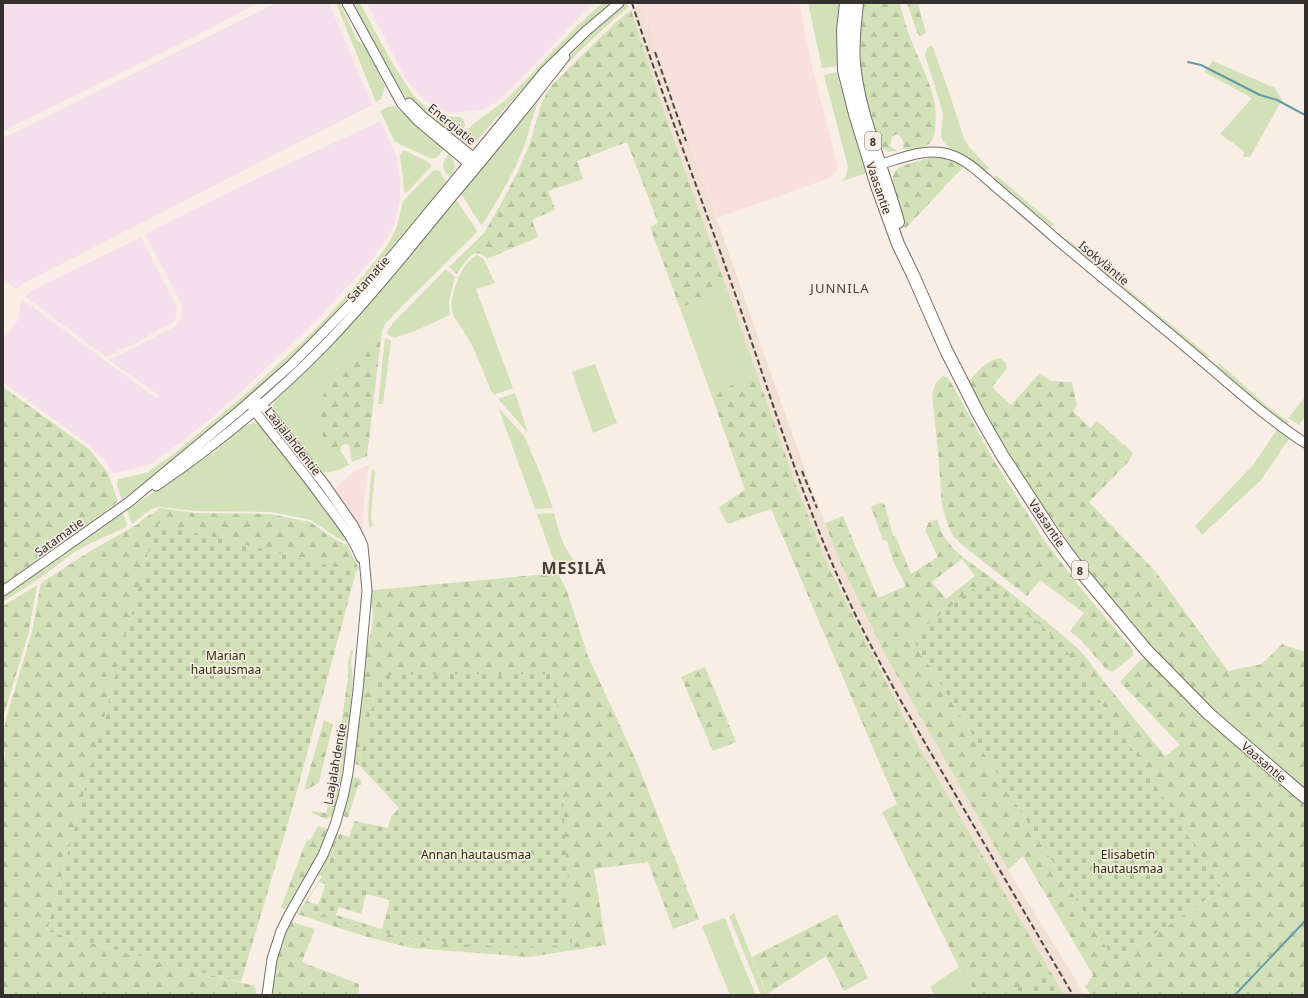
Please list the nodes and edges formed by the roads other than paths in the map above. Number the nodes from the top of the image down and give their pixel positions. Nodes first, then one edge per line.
1 (347, 3) edge
2 (619, 3) edge
3 (846, 3) edge
4 (857, 3) edge
5 (586, 31) junction
6 (471, 160) junction
7 (478, 166) junction
8 (876, 166) junction
9 (251, 401) junction
10 (261, 404) junction
11 (254, 410) junction
12 (1305, 443) edge
13 (129, 502) junction
14 (366, 570) junction
15 (3, 591) edge
16 (1305, 797) edge
17 (267, 995) edge

1 - 6 street, Energiatie
2 - 5 street, Satamatie
3 - 8 highway, Vaasantie / 8
4 - 8 highway, Vaasantie / 8
5 - 6 street, Satamatie
5 - 7 street, Satamatie
6 - 7 street, Energiatie
6 - 9 street, Satamatie
7 - 10 street, Satamatie
8 - 12 street, Isokyläntie
8 - 16 highway, Vaasantie / 8
9 - 10 street, Laajalahdentie
9 - 11 street, Laajalahdentie
9 - 13 street, Satamatie
10 - 11 street, Satamatie
10 - 14 street, Laajalahdentie
11 - 13 street, Satamatie
11 - 14 street, Laajalahdentie
13 - 15 street, Satamatie
14 - 17 street, Laajalahdentie

